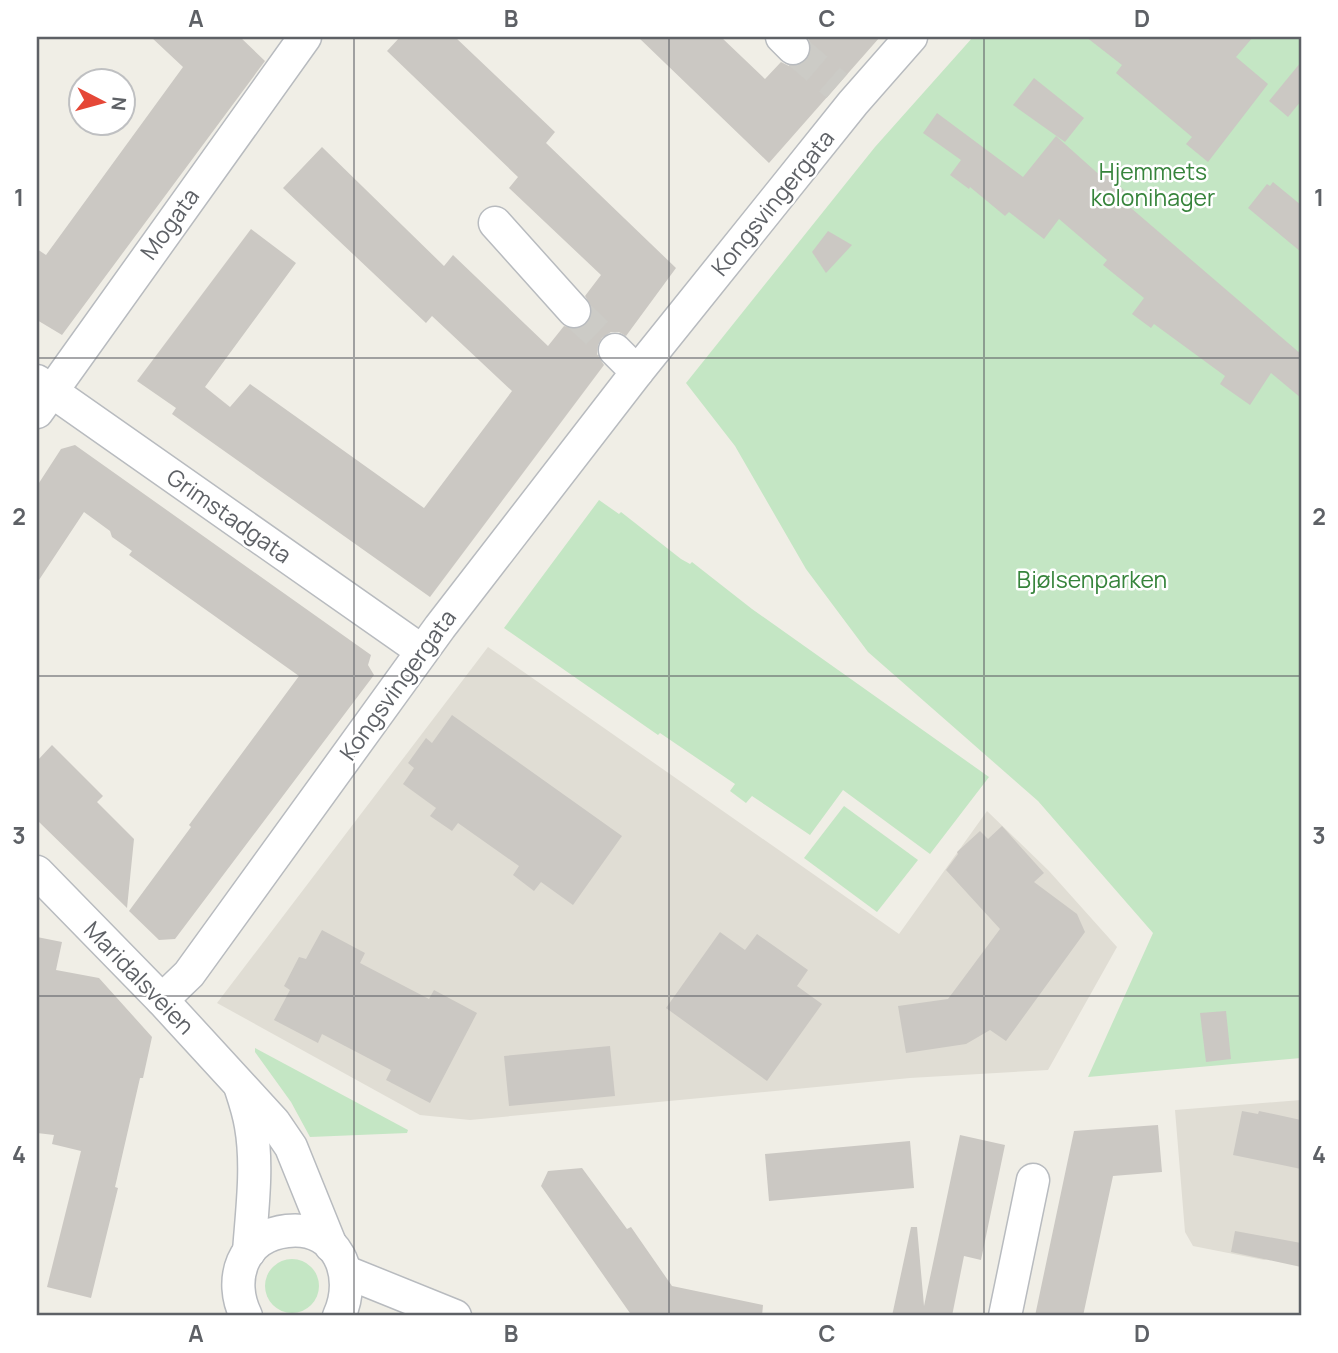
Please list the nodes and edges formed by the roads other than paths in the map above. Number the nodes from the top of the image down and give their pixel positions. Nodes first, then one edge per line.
1 (911, 37) edge
2 (301, 38) edge
3 (495, 223) dead end
4 (574, 311) tunnel mouth
5 (42, 394) edge
6 (422, 651) junction
7 (37, 872) edge
8 (162, 1000) junction
9 (240, 1084) junction
10 (1032, 1180) dead end
11 (248, 1252) junction
12 (339, 1259) junction
13 (236, 1308) edge
14 (338, 1316) edge
15 (455, 1316) edge
16 (1005, 1316) edge

1 - 6 street, Kongsvingergata
2 - 5 street, Mogata
3 - 4 street
5 - 6 street, Grimstadgata
6 - 8 street, Kongsvingergata
7 - 8 street, Maridalsveien
8 - 9 street, Maridalsveien
9 - 11 street, Maridalsveien
9 - 12 street, Maridalsveien
10 - 16 street
11 - 12 street
11 - 13 street, Maridalsveien
12 - 14 street
12 - 15 street

